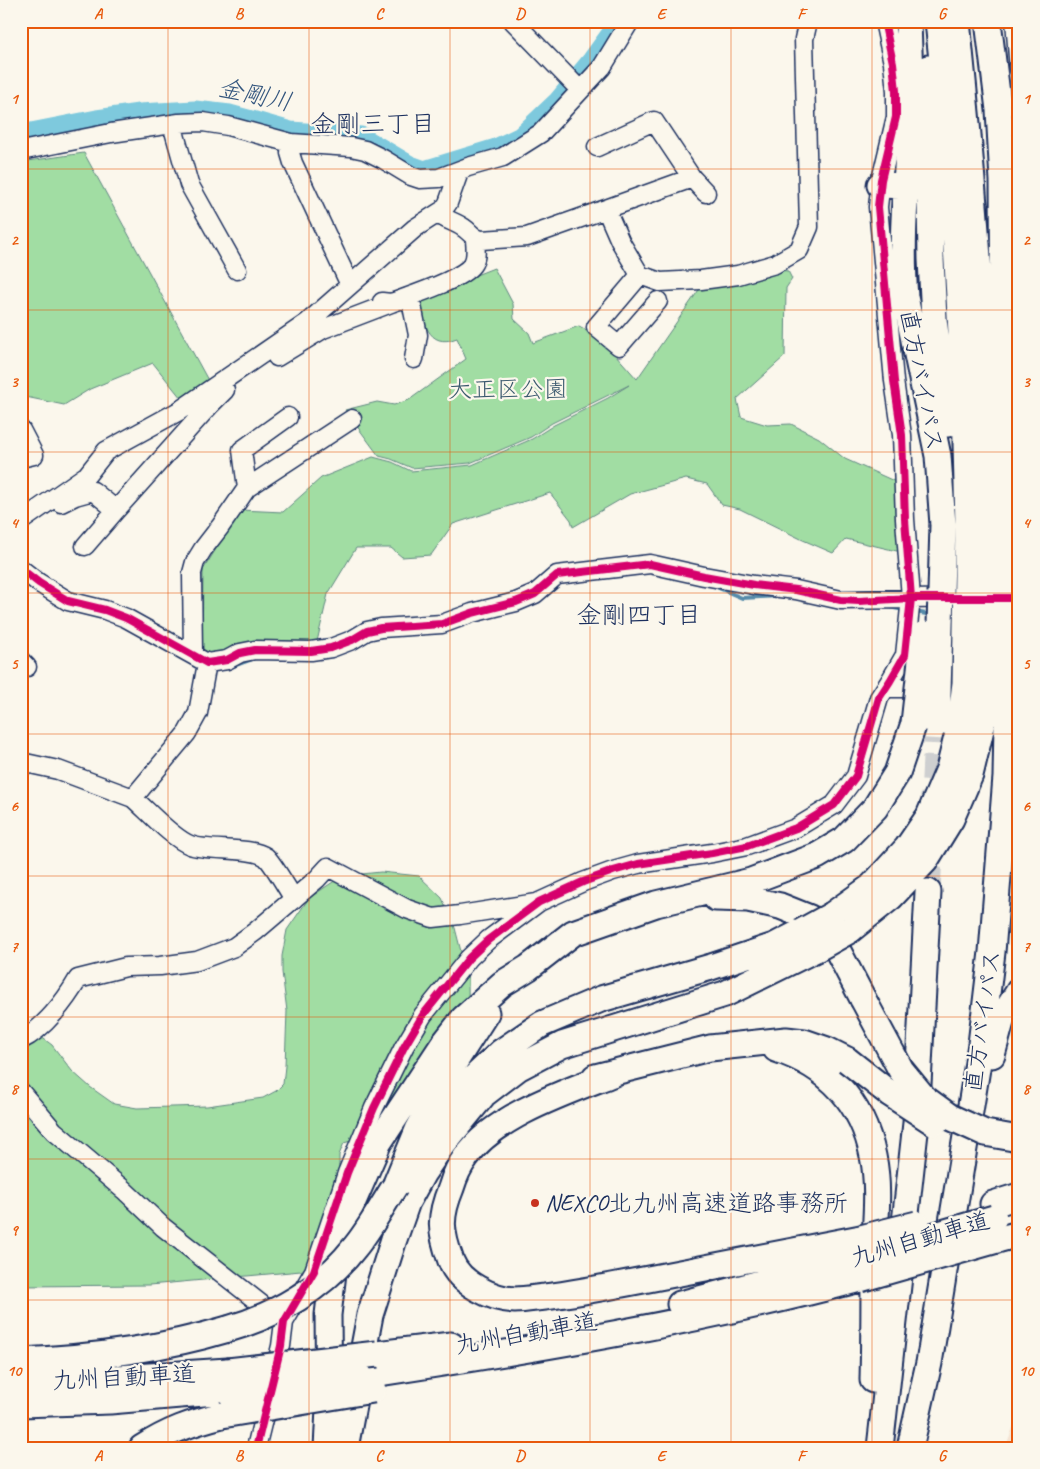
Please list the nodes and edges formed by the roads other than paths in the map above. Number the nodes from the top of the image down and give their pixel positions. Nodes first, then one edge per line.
1 (513, 21) edge
2 (630, 21) edge
3 (808, 21) edge
4 (884, 21) edge
5 (908, 21) edge
6 (926, 21) edge
7 (938, 21) edge
8 (957, 21) edge
9 (975, 21) edge
10 (988, 21) edge
11 (1015, 21) edge
12 (1019, 69) edge
13 (580, 90) junction
14 (1009, 118) edge
15 (172, 124) junction
16 (291, 142) junction
17 (597, 147) dead end
18 (21, 152) edge
19 (459, 172) junction
20 (692, 178) junction
21 (420, 179) junction
22 (880, 186) junction
23 (906, 186) junction
24 (706, 193) dead end
25 (606, 209) junction
26 (441, 210) junction
27 (475, 238) junction
28 (236, 270) dead end
29 (640, 275) junction
30 (350, 285) junction
31 (410, 296) junction
32 (658, 300) dead end
33 (391, 303) junction
34 (307, 323) junction
35 (1004, 336) junction
36 (414, 359) dead end
37 (288, 417) dead end
38 (352, 419) dead end
39 (21, 430) edge
40 (21, 458) edge
41 (247, 488) junction
42 (116, 510) junction
43 (28, 516) edge
44 (939, 518) junction
45 (989, 524) junction
46 (85, 546) dead end
47 (21, 569) edge
48 (911, 598) junction
49 (1019, 598) edge
50 (200, 659) junction
51 (1019, 674) edge
52 (886, 688) junction
53 (1019, 688) edge
54 (946, 727) junction
55 (21, 762) edge
56 (133, 798) junction
57 (928, 892) tunnel mouth
58 (294, 899) junction
59 (539, 902) junction
60 (656, 904) junction
61 (809, 940) junction
62 (528, 968) junction
63 (1019, 991) edge
64 (21, 1040) edge
65 (733, 1044) junction
66 (612, 1074) junction
67 (21, 1092) edge
68 (1019, 1139) edge
69 (1019, 1151) edge
70 (395, 1186) junction
71 (1019, 1196) edge
72 (1019, 1210) edge
73 (1001, 1224) edge
74 (392, 1243) junction
75 (860, 1258) junction
76 (284, 1322) junction
77 (21, 1361) edge
78 (929, 1362) junction
79 (374, 1373) junction
80 (21, 1381) edge
81 (227, 1381) junction
82 (21, 1404) edge
83 (142, 1448) edge
84 (256, 1448) edge
85 (327, 1448) edge
86 (346, 1448) edge
87 (870, 1448) edge
88 (880, 1448) edge
89 (910, 1448) edge
90 (916, 1448) edge

1 - 13 street
2 - 13 street
3 - 29 street
4 - 22 street
5 - 23 highway, 直方バイパス
6 - 44 highway
7 - 45 highway
8 - 45 highway
9 - 35 highway
10 - 14 highway, 直方バイパス
11 - 12 street
13 - 19 street
14 - 35 highway, 直方バイパス
15 - 16 street
15 - 18 street
15 - 28 street
16 - 21 street
16 - 30 street
17 - 20 street
19 - 21 street
19 - 26 street
20 - 24 street
20 - 25 street
21 - 26 street
22 - 23 highway
22 - 48 street
23 - 44 highway, 直方バイパス
25 - 27 street
25 - 29 street
26 - 27 street
26 - 30 street
27 - 31 street
29 - 32 street
30 - 34 street
31 - 33 street
31 - 36 street
33 - 34 street
33 - 42 street
34 - 43 street
35 - 45 highway, 直方バイパス
37 - 41 street
38 - 41 street
39 - 40 street
41 - 50 street
42 - 43 street
42 - 46 street
44 - 54 highway, bridge
45 - 51 highway, bridge
45 - 54 highway, bridge
45 - 78 highway, 直方バイパス, bridge
47 - 50 street
48 - 49 street
48 - 50 street
48 - 52 street
50 - 56 street
52 - 53 street
52 - 59 street
54 - 60 highway
54 - 61 highway, bridge
55 - 56 street
56 - 58 street
57 - 88 highway
58 - 59 street
58 - 64 street
59 - 76 street
60 - 62 highway
60 - 68 highway, bridge
61 - 70 highway
61 - 74 highway
62 - 70 highway
62 - 85 highway
63 - 78 highway
65 - 66 highway
65 - 69 highway, bridge
65 - 87 highway
66 - 74 highway
66 - 75 highway
67 - 76 street
70 - 77 highway, bridge
71 - 73 highway
72 - 73 highway, 九州自動車道
73 - 75 highway, bridge
73 - 75 highway, 九州自動車道, bridge
74 - 86 highway
75 - 79 highway, 九州自動車道
75 - 79 highway, 九州自動車道
76 - 84 street
78 - 89 highway, 直方バイパス
78 - 90 highway
79 - 81 highway, 九州自動車道, bridge
79 - 83 highway, bridge
80 - 81 highway, 九州自動車道
81 - 82 highway, 九州自動車道

